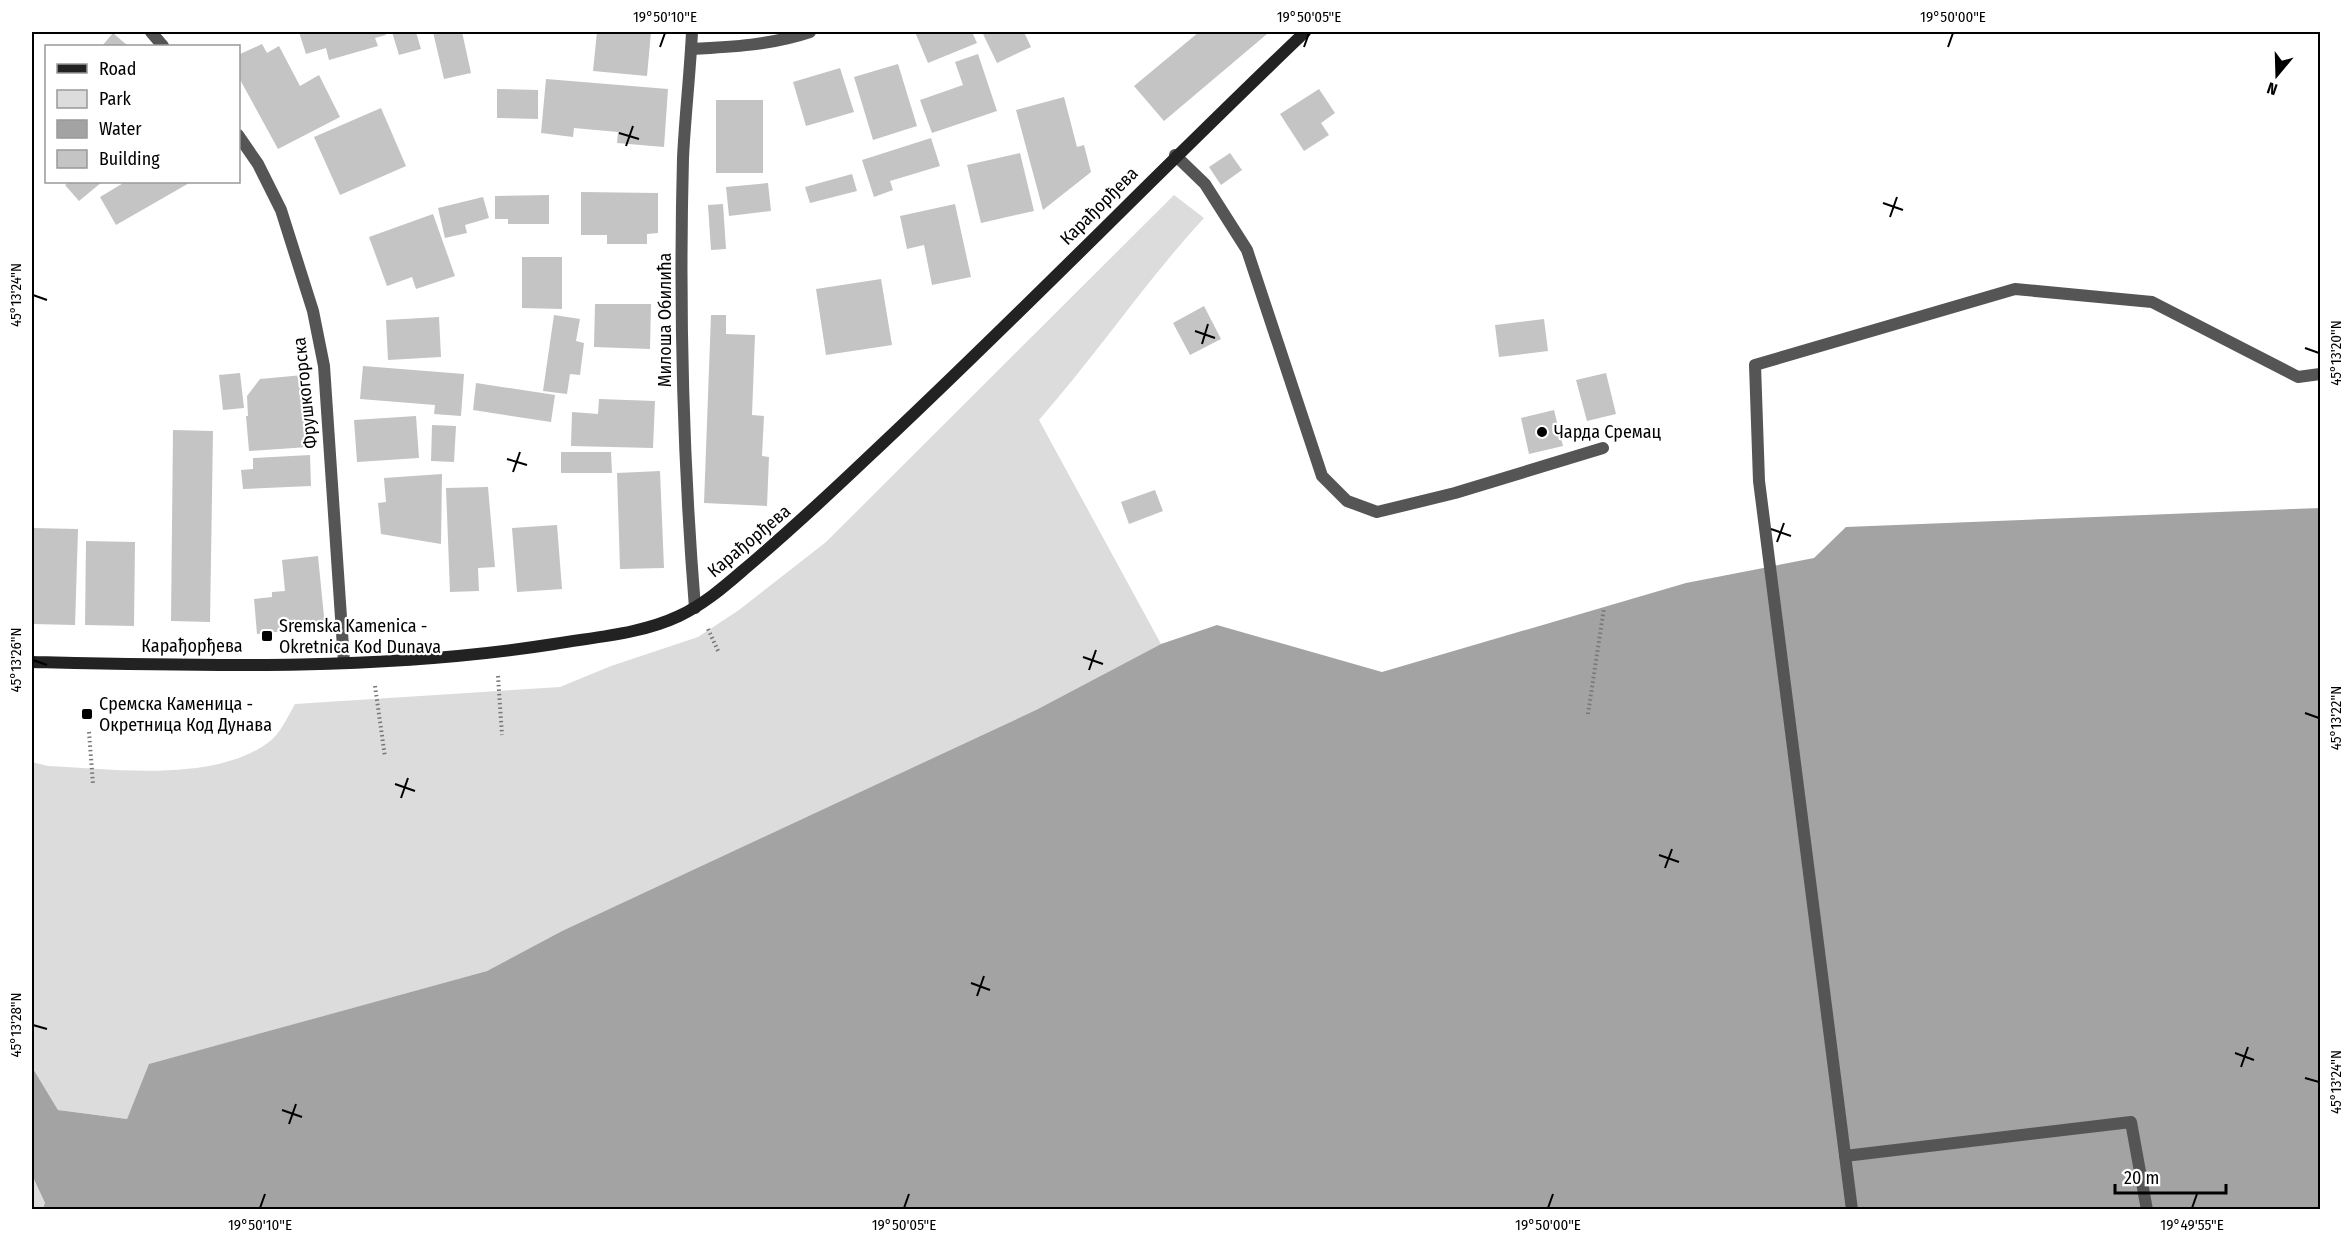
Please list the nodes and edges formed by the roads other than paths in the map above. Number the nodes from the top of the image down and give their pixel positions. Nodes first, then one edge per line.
1 (151, 32) edge
2 (692, 32) edge
3 (810, 32) edge
4 (1305, 32) edge
5 (162, 45) edge
6 (691, 49) junction
7 (240, 138) edge
8 (1176, 155) junction
9 (2320, 374) edge
10 (1603, 448) dead end
11 (694, 608) junction
12 (32, 662) edge
13 (344, 662) junction
14 (1845, 1156) junction
15 (1852, 1209) edge
16 (2147, 1209) edge

1 - 5 street
2 - 6 street, Милоша Обилића
3 - 6 street
4 - 8 main road, Карађорђева
6 - 11 street, Милоша Обилића
7 - 13 street, Фрушкогорска
8 - 10 street
8 - 11 main road, Карађорђева
9 - 14 street
11 - 13 main road, Карађорђева
12 - 13 main road, Карађорђева
14 - 15 street
14 - 16 street

